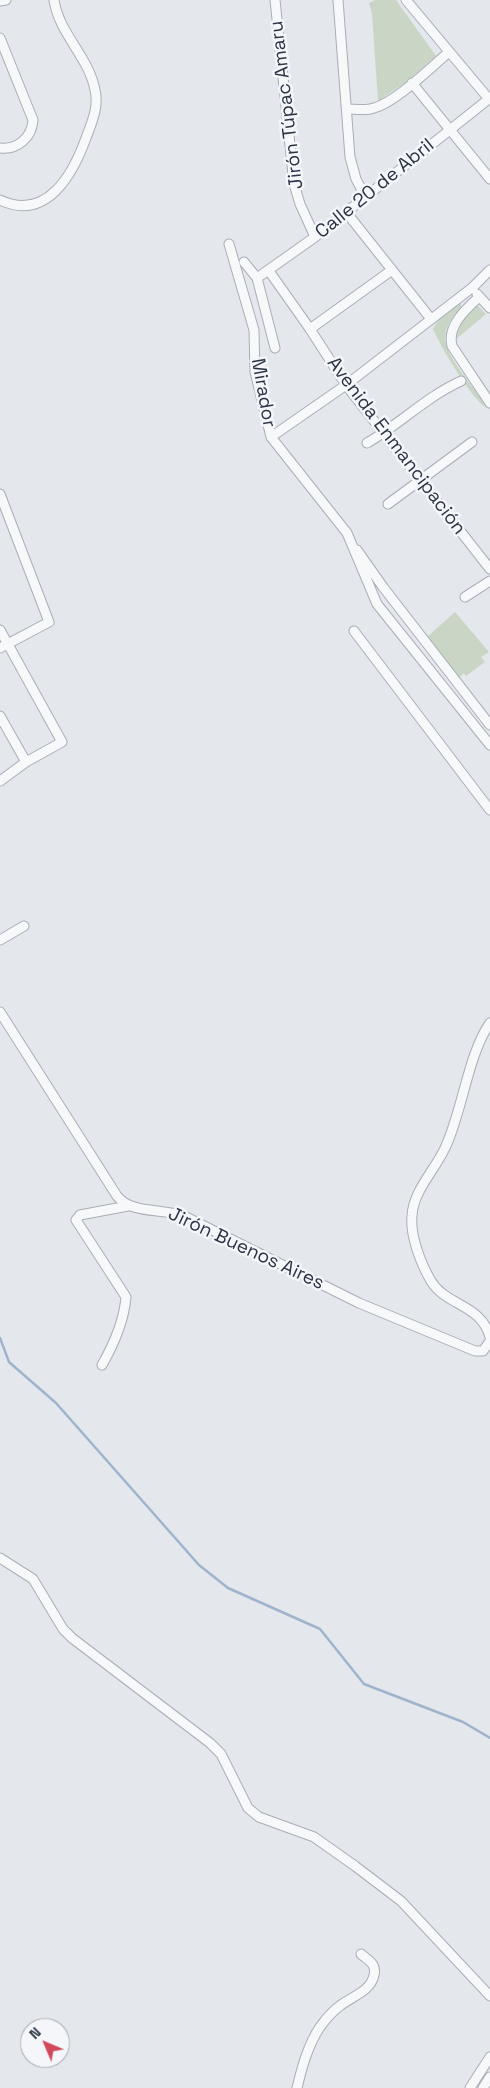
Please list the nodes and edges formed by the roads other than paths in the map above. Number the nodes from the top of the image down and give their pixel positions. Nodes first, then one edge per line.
1 (6, 0) edge
2 (54, 0) edge
3 (274, 0) edge
4 (338, 0) edge
5 (406, 0) edge
6 (0, 1) edge
7 (0, 38) edge
8 (448, 52) junction
9 (4, 57) edge
10 (412, 83) junction
11 (490, 98) edge
12 (347, 109) junction
13 (451, 129) junction
14 (0, 148) edge
15 (490, 178) edge
16 (365, 196) junction
17 (0, 200) edge
18 (346, 212) junction
19 (315, 237) junction
20 (229, 244) dead end
21 (244, 262) dead end
22 (392, 270) junction
23 (490, 270) edge
24 (269, 271) junction
25 (257, 278) junction
26 (473, 287) junction
27 (479, 297) junction
28 (490, 308) edge
29 (431, 319) junction
30 (310, 328) junction
31 (275, 348) dead end
32 (460, 381) dead end
33 (346, 385) junction
34 (488, 396) edge
35 (383, 434) junction
36 (271, 437) junction
37 (472, 442) dead end
38 (367, 443) dead end
39 (422, 481) junction
40 (0, 494) edge
41 (388, 504) dead end
42 (355, 548) junction
43 (490, 569) edge
44 (490, 581) edge
45 (465, 597) dead end
46 (0, 630) edge
47 (354, 631) dead end
48 (4, 646) edge
49 (0, 716) edge
50 (490, 725) edge
51 (490, 745) edge
52 (26, 762) junction
53 (0, 781) edge
54 (490, 810) edge
55 (24, 926) dead end
56 (0, 940) edge
57 (0, 1012) edge
58 (490, 1023) edge
59 (128, 1206) junction
60 (490, 1337) edge
61 (490, 1341) edge
62 (102, 1365) dead end
63 (0, 1558) edge
64 (361, 1954) dead end
65 (490, 1996) edge
66 (490, 2057) edge
67 (490, 2077) edge
68 (297, 2088) edge
69 (470, 2088) edge
70 (483, 2088) edge

1 - 6 street
2 - 17 street
3 - 19 street, Jirón Túpac Amaru
4 - 12 street
5 - 8 street
7 - 9 street
8 - 10 street
8 - 11 street
9 - 14 street
10 - 12 street
10 - 13 street
11 - 13 street, Calle 20 de Abril
12 - 16 street
13 - 15 street
13 - 16 street, Calle 20 de Abril
16 - 18 street, Calle 20 de Abril
18 - 19 street, Calle 20 de Abril
18 - 22 street
19 - 24 street, Calle 20 de Abril
20 - 36 street, Mirador
21 - 25 street
22 - 29 street
22 - 30 street
23 - 26 street
24 - 25 street, Calle 20 de Abril
24 - 30 street, Avenida Enmancipación
25 - 31 street
26 - 27 street
26 - 29 street
27 - 28 street
27 - 34 street
29 - 33 street
30 - 33 street, Avenida Enmancipación
32 - 35 street
33 - 35 street, Avenida Enmancipación
33 - 36 street
35 - 38 street
35 - 39 street, Avenida Enmancipación
36 - 42 street, Mirador
37 - 39 street
39 - 41 street
39 - 43 street, Avenida Enmancipación
40 - 48 street
42 - 50 street, Mirador
42 - 51 street, Mirador
44 - 45 street
46 - 48 street
47 - 54 street
48 - 52 street
49 - 52 street
52 - 53 street
55 - 56 street
57 - 59 street
58 - 60 street
59 - 61 street, Jirón Buenos Aires
59 - 62 street
63 - 65 street
64 - 68 street
66 - 69 street
67 - 70 street

